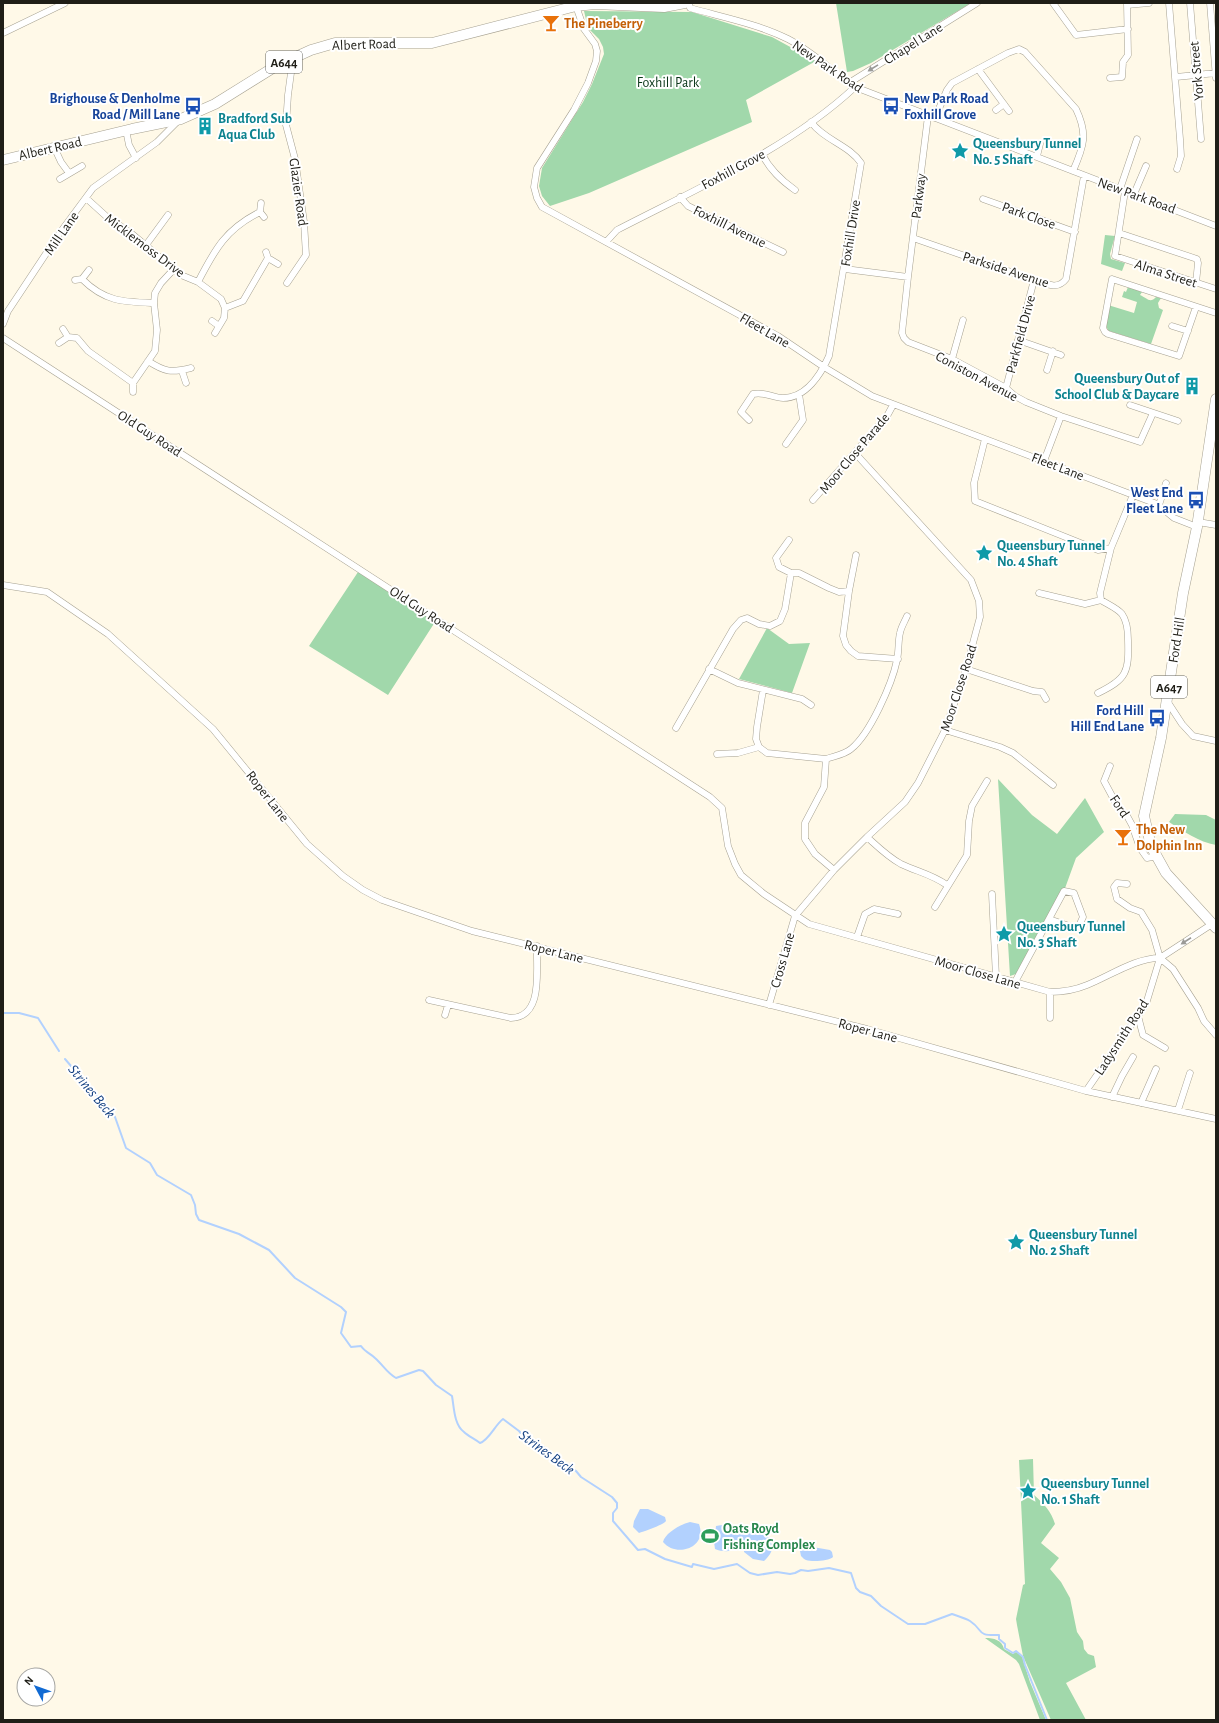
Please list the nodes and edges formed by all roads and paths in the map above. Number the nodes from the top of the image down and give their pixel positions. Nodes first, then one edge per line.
1 (64, 3) edge
2 (685, 3) edge
3 (689, 3) edge
4 (977, 3) edge
5 (1053, 3) edge
6 (1149, 3) edge
7 (1169, 3) edge
8 (1190, 3) edge
9 (1210, 3) edge
10 (1127, 4) edge
11 (576, 6) junction
12 (1128, 29) junction
13 (3, 33) edge
14 (293, 58) junction
15 (978, 69) junction
16 (1216, 73) edge
17 (1196, 75) junction
18 (1176, 77) junction
19 (1110, 78) dead end
20 (1216, 78) edge
21 (849, 83) junction
22 (855, 87) junction
23 (1004, 104) junction
24 (996, 110) dead end
25 (1009, 111) dead end
26 (928, 116) junction
27 (935, 118) junction
28 (181, 119) junction
29 (811, 122) junction
30 (126, 130) junction
31 (1137, 139) dead end
32 (1201, 140) dead end
33 (1040, 144) dead end
34 (54, 147) junction
35 (762, 154) junction
36 (1036, 156) junction
37 (136, 158) junction
38 (3, 160) edge
39 (82, 166) dead end
40 (1146, 166) dead end
41 (1177, 169) dead end
42 (1074, 171) junction
43 (69, 173) junction
44 (1084, 176) junction
45 (60, 179) dead end
46 (795, 190) dead end
47 (1122, 190) junction
48 (1134, 194) junction
49 (680, 197) junction
50 (86, 198) junction
51 (983, 199) dead end
52 (261, 204) dead end
53 (168, 215) dead end
54 (1216, 226) edge
55 (1075, 232) junction
56 (1119, 233) junction
57 (913, 238) junction
58 (606, 242) junction
59 (146, 245) junction
60 (783, 252) dead end
61 (278, 264) dead end
62 (174, 269) junction
63 (845, 269) junction
64 (89, 270) dead end
65 (908, 277) junction
66 (82, 279) junction
67 (75, 280) dead end
68 (1034, 280) junction
69 (198, 282) junction
70 (287, 283) dead end
71 (1196, 283) junction
72 (1216, 289) edge
73 (154, 303) junction
74 (1196, 307) junction
75 (225, 308) junction
76 (1216, 313) edge
77 (212, 320) dead end
78 (963, 320) dead end
79 (3, 324) edge
80 (219, 326) junction
81 (1172, 326) dead end
82 (63, 329) dead end
83 (1188, 331) junction
84 (215, 333) dead end
85 (68, 337) junction
86 (3, 338) edge
87 (1018, 340) junction
88 (59, 343) dead end
89 (1053, 352) junction
90 (1062, 355) dead end
91 (952, 360) junction
92 (148, 361) junction
93 (824, 367) junction
94 (191, 368) dead end
95 (182, 370) junction
96 (1047, 370) dead end
97 (133, 383) junction
98 (186, 383) dead end
99 (1006, 388) junction
100 (133, 392) dead end
101 (799, 394) junction
102 (1216, 399) edge
103 (893, 405) junction
104 (1130, 405) dead end
105 (1153, 413) junction
106 (1061, 416) junction
107 (749, 420) dead end
108 (1178, 421) dead end
109 (1215, 421) edge
110 (985, 439) junction
111 (786, 444) dead end
112 (855, 453) junction
113 (1044, 461) junction
114 (1166, 483) dead end
115 (1133, 495) junction
116 (813, 500) dead end
117 (1158, 505) junction
118 (1198, 524) junction
119 (1216, 525) edge
120 (789, 540) dead end
121 (1111, 548) junction
122 (856, 555) dead end
123 (791, 573) junction
124 (3, 585) edge
125 (849, 591) junction
126 (1039, 593) dead end
127 (1101, 600) junction
128 (907, 616) dead end
129 (898, 659) junction
130 (966, 668) junction
131 (709, 669) junction
132 (763, 690) junction
133 (1098, 693) dead end
134 (1046, 699) dead end
135 (1167, 701) junction
136 (810, 706) dead end
137 (676, 728) dead end
138 (945, 730) junction
139 (1216, 740) edge
140 (759, 747) junction
141 (717, 754) dead end
142 (826, 759) junction
143 (1110, 766) dead end
144 (987, 781) dead end
145 (1053, 785) dead end
146 (867, 836) junction
147 (1157, 856) junction
148 (834, 870) junction
149 (1128, 884) dead end
150 (947, 886) junction
151 (992, 894) dead end
152 (935, 907) dead end
153 (898, 914) dead end
154 (795, 916) junction
155 (1049, 919) junction
156 (1214, 926) edge
157 (857, 938) junction
158 (537, 946) junction
159 (1160, 958) junction
160 (996, 977) junction
161 (1015, 982) junction
162 (1050, 992) junction
163 (429, 1000) dead end
164 (448, 1005) junction
165 (769, 1005) junction
166 (445, 1015) dead end
167 (1138, 1016) junction
168 (1050, 1018) dead end
169 (1216, 1035) edge
170 (1165, 1048) dead end
171 (1133, 1057) dead end
172 (1156, 1069) dead end
173 (1190, 1073) dead end
174 (1086, 1091) junction
175 (1112, 1097) junction
176 (1141, 1103) junction
177 (1178, 1110) junction
178 (1216, 1119) edge

1 - 13 street
2 - 11 main road, A644
3 - 21 street, New Park Road
4 -> 21 street, Chapel Lane
5 - 12 street
6 - 10 street
7 - 18 street
8 - 17 street, York Street
9 - 16 street
10 - 12 street
11 - 14 main road, Albert Road / A644
11 - 58 street, Fleet Lane
12 - 19 street
14 - 28 main road, Albert Road / A644
14 - 70 street, Glazier Road
15 - 23 street
15 - 27 street
15 - 42 street
16 - 17 street
16 - 20 street
17 - 18 street
17 - 32 street, York Street
18 - 41 street
21 - 22 street, New Park Road
22 - 26 street, New Park Road
22 - 29 street, Foxhill Grove
23 - 24 street
23 - 25 street
26 - 27 street, New Park Road
26 - 57 street, Parkway
27 - 36 street, New Park Road
28 - 30 main road, Albert Road / A644
28 - 37 street, Mill Lane
29 - 35 street, Foxhill Grove
29 - 63 street, Foxhill Drive
30 - 34 main road, Albert Road / A644
30 - 37 street
31 - 47 street
33 - 36 street
34 - 38 main road, Albert Road / A644
34 - 43 street
35 - 46 street
35 - 49 street, Foxhill Grove
36 - 42 street, New Park Road
37 - 50 street, Mill Lane
39 - 43 street
40 - 48 street
42 - 44 street, New Park Road
43 - 45 street
44 - 47 street, New Park Road
44 - 55 street, Parkside Avenue
47 - 48 street, New Park Road
47 - 56 street
48 - 54 street, New Park Road
49 - 58 street, Foxhill Grove
49 - 60 street, Foxhill Avenue
50 - 59 street, Micklemoss Drive
50 - 79 street, Mill Lane
51 - 55 street, Park Close
52 - 69 street
53 - 59 street
55 - 68 street, Parkside Avenue
56 - 71 street
56 - 71 street, Alma Street
57 - 65 street, Parkway
57 - 68 street, Parkside Avenue
58 - 93 street, Fleet Lane
59 - 62 street, Micklemoss Drive
61 - 75 street
62 - 69 street, Micklemoss Drive
62 - 73 street
63 - 65 street
63 - 93 street, Foxhill Drive
64 - 66 street
65 - 91 street, Coniston Avenue
66 - 67 street
66 - 73 street
68 - 87 street, Parkfield Drive
69 - 75 street, Micklemoss Drive
71 - 72 street, Alma Street
73 - 92 street
74 - 76 street
74 - 83 street
74 - 83 street
75 - 80 street
77 - 80 street
78 - 91 street
80 - 84 street
81 - 83 street
82 - 85 street
85 - 88 street
85 - 97 street
86 - 154 street, Old Guy Road
87 - 89 street
87 - 99 street, Parkfield Drive
89 - 90 street
89 - 96 street
91 - 99 street, Coniston Avenue
92 - 95 street
92 - 97 street
93 - 101 street, Foxhill Drive
93 - 103 street, Fleet Lane
94 - 95 street
95 - 98 street
97 - 100 street
99 - 106 street, Coniston Avenue
101 - 107 street
101 - 111 street
102 - 109 main road, A647
103 - 110 street, Fleet Lane
103 - 112 street, Moor Close Parade
104 - 105 street
105 - 106 street, Coniston Avenue
105 - 108 street
106 - 113 street
109 - 118 main road, A647
110 - 113 street, Fleet Lane
110 - 121 street
112 - 116 street, Moor Close Parade
112 - 130 street, Moor Close Road
113 - 115 street, Fleet Lane
114 - 117 street
115 - 117 street, Fleet Lane
115 - 121 street
117 - 118 street, Fleet Lane
118 - 119 street, Fleet Lane
118 - 135 main road, Ford Hill / A647
120 - 123 street
121 - 127 street
122 - 125 street
123 - 125 street
123 - 131 street
124 - 158 street, Roper Lane
125 - 129 street
126 - 127 street
127 - 133 street
128 - 129 street
129 - 142 street
130 - 134 street
130 - 138 street, Moor Close Road
131 - 132 street
131 - 137 street
132 - 136 street
132 - 140 street
135 - 139 street
135 - 147 main road, Ford Hill / A647
138 - 145 street
138 - 146 street, Moor Close Road
140 - 141 street
140 - 142 street
142 - 148 street
143 - 147 street, Ford
144 - 150 street
146 - 148 street, Moor Close Road
146 - 150 street
147 - 156 main road, A647
148 - 154 street, Moor Close Road
149 - 159 street
150 - 152 street
151 - 160 street
153 - 157 street
154 - 157 street, Moor Close Lane
154 - 165 street, Cross Lane
155 - 155 street
155 - 161 street
156 -> 159 street
157 - 160 street, Moor Close Lane
158 - 164 street
158 - 165 street, Roper Lane
159 - 162 street, Moor Close Lane
159 - 167 street, Ladysmith Road
159 - 169 street
160 - 161 street, Moor Close Lane
161 - 162 street, Moor Close Lane
162 - 168 street
163 - 164 street
164 - 166 street
165 - 174 street, Roper Lane
167 - 170 street
167 - 174 street, Ladysmith Road
171 - 175 street
172 - 176 street
173 - 177 street
174 - 175 street, Roper Lane
175 - 176 street, Roper Lane
176 - 177 street, Roper Lane
177 - 178 street, Roper Lane

